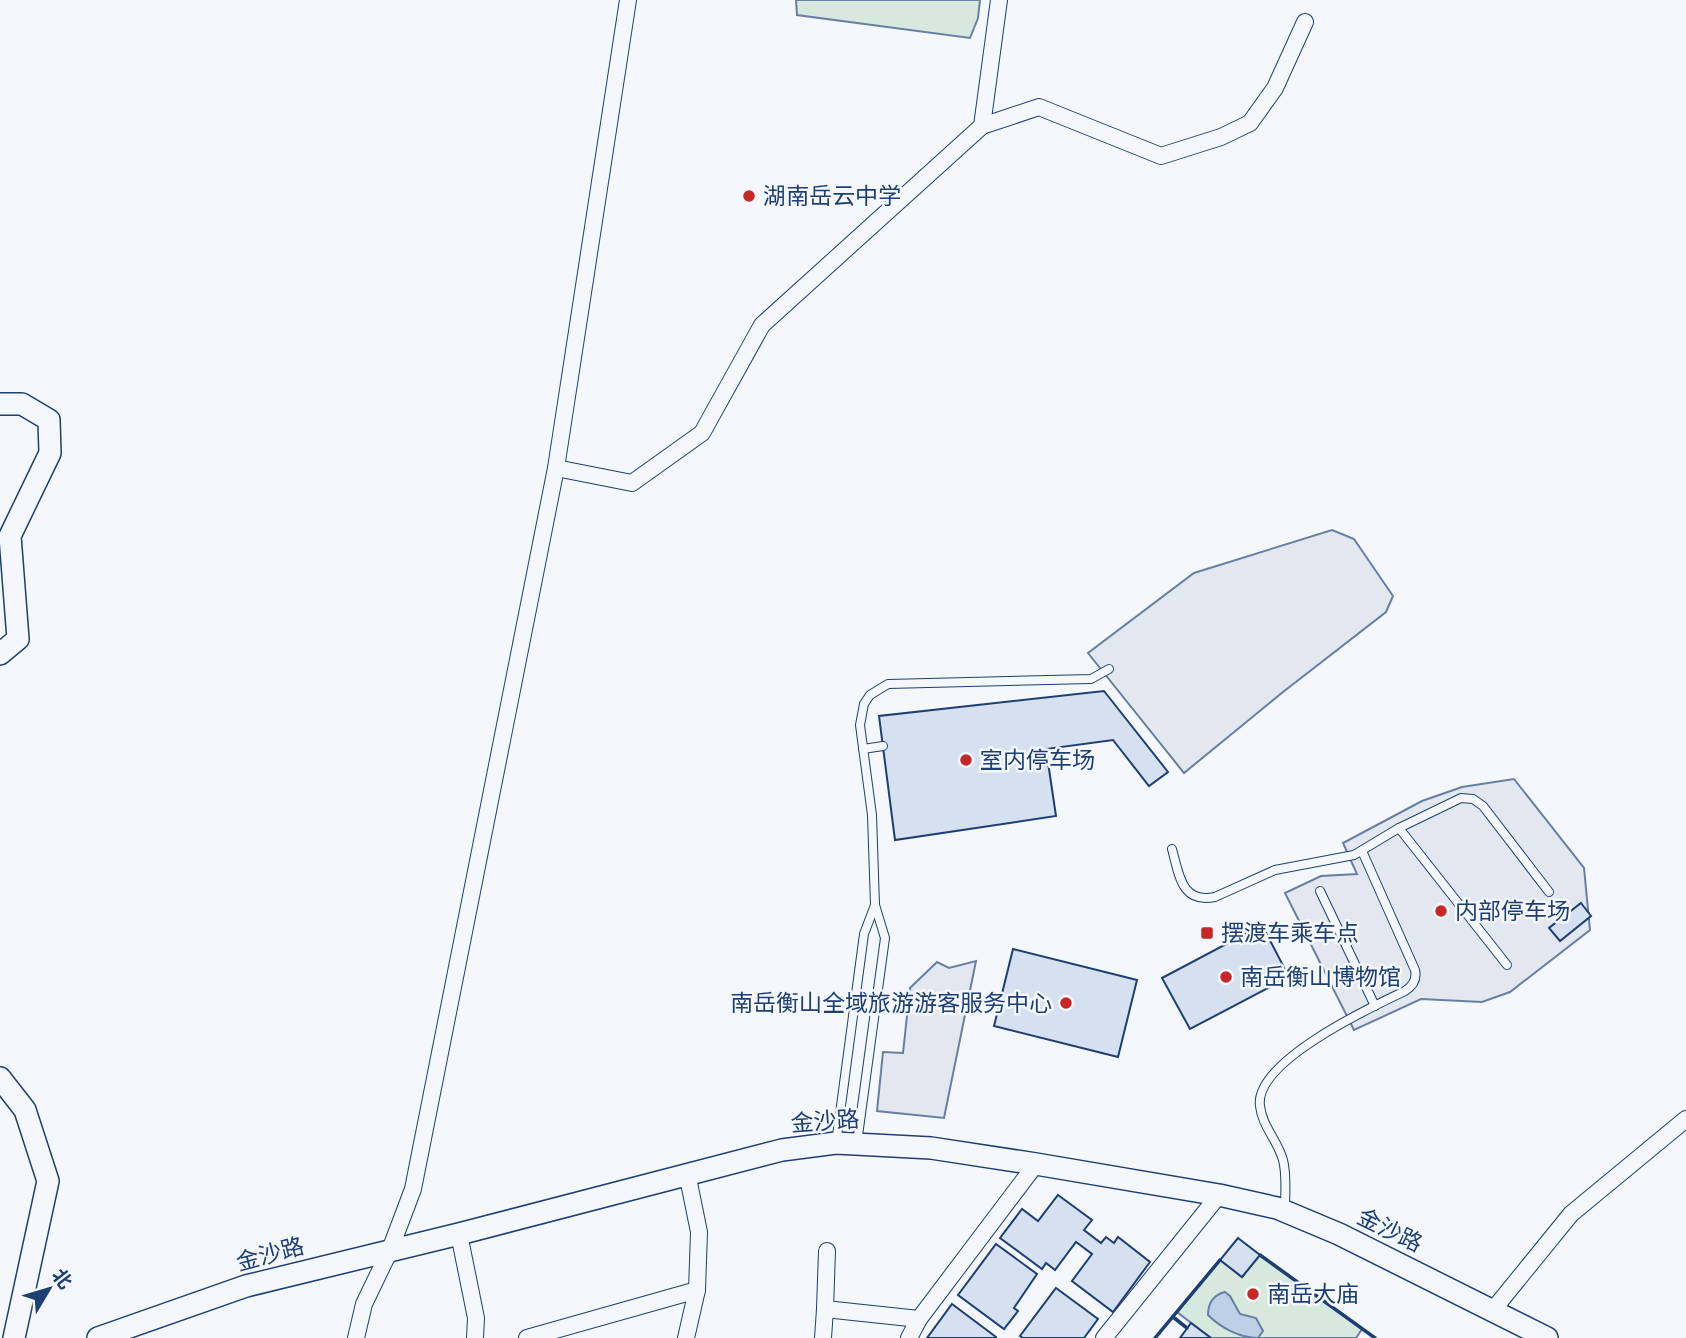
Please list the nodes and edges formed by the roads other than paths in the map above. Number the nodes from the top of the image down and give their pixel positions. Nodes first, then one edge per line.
1 (628, 0) edge
2 (999, 0) edge
3 (1305, 22) dead end
4 (982, 126) junction
5 (0, 404) edge
6 (556, 468) junction
7 (0, 654) edge
8 (1109, 669) dead end
9 (883, 746) dead end
10 (863, 749) junction
11 (1399, 828) junction
12 (1171, 849) dead end
13 (1362, 852) junction
14 (1320, 891) dead end
15 (1549, 892) dead end
16 (875, 905) junction
17 (1507, 965) dead end
18 (1375, 1006) junction
19 (0, 1078) edge
20 (1686, 1119) edge
21 (846, 1143) junction
22 (1035, 1164) junction
23 (687, 1173) junction
24 (1219, 1195) junction
25 (1285, 1211) junction
26 (459, 1234) junction
27 (390, 1250) junction
28 (827, 1251) dead end
29 (697, 1290) junction
30 (825, 1310) junction
31 (1493, 1310) junction
32 (919, 1319) junction
33 (14, 1338) edge
34 (97, 1338) edge
35 (356, 1338) edge
36 (475, 1338) edge
37 (527, 1338) edge
38 (686, 1338) edge
39 (823, 1338) edge
40 (909, 1338) edge
41 (1104, 1338) edge
42 (1547, 1338) edge

1 - 6 street
2 - 4 street
3 - 4 street
4 - 6 street
5 - 7 main road
6 - 27 street
8 - 10 lane
9 - 10 lane
10 - 16 lane
11 - 13 lane
11 - 15 lane
11 - 17 lane
12 - 13 lane
13 - 18 lane
14 - 18 lane
16 - 21 lane
16 - 21 lane
18 - 25 lane
19 - 33 main road
20 - 31 street
21 - 22 main road, 金沙路
21 - 23 main road, 金沙路
22 - 24 main road, 金沙路
22 - 32 street
23 - 26 main road, 金沙路
23 - 29 street
24 - 25 main road, 金沙路
24 - 41 street
25 - 31 main road, 金沙路
26 - 27 main road, 金沙路
26 - 36 street
27 - 34 main road, 金沙路
27 - 35 street
28 - 30 street
29 - 37 street
29 - 38 street
30 - 32 street
30 - 39 street
31 - 42 main road, 金沙路
32 - 40 street

